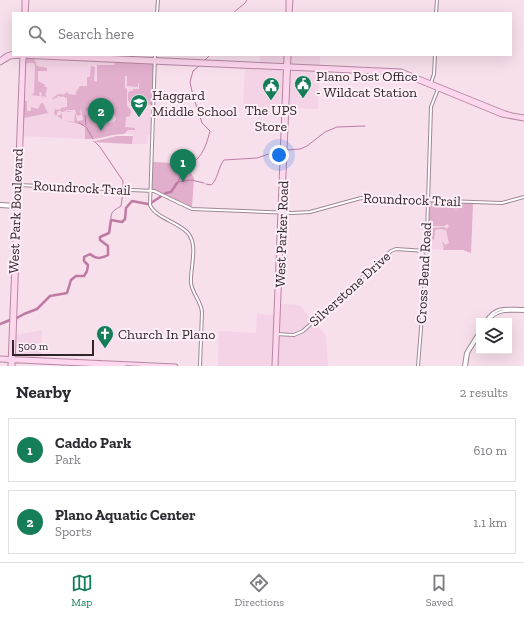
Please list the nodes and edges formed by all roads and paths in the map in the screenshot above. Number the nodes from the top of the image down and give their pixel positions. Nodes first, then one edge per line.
1 (26, 0) edge
2 (158, 0) edge
3 (290, 0) edge
4 (437, 0) edge
5 (25, 12) edge
6 (157, 12) edge
7 (289, 12) edge
8 (436, 12) edge
9 (12, 53) edge
10 (16, 56) edge
11 (23, 56) edge
12 (36, 56) edge
13 (72, 56) edge
14 (155, 56) edge
15 (287, 56) edge
16 (435, 56) edge
17 (0, 60) edge
18 (155, 61) junction
19 (0, 63) edge
20 (287, 67) junction
21 (431, 84) junction
22 (439, 87) junction
23 (524, 118) edge
24 (18, 185) junction
25 (150, 191) junction
26 (524, 197) edge
27 (428, 201) junction
28 (0, 205) edge
29 (18, 206) junction
30 (282, 212) junction
31 (426, 251) junction
32 (524, 310) edge
33 (489, 318) edge
34 (276, 334) junction
35 (476, 337) edge
36 (476, 340) edge
37 (0, 359) edge
38 (12, 359) junction
39 (140, 365) edge
40 (465, 365) edge
41 (11, 366) edge
42 (124, 366) edge
43 (176, 366) edge
44 (200, 366) edge
45 (275, 366) edge
46 (418, 366) edge

1 - 5 main road
2 - 6 street
3 - 7 main road
4 - 8 street
9 - 17 main road
10 - 19 main road
11 - 24 main road, West Park Boulevard
12 - 18 main road
13 - 18 main road
14 - 18 street
15 - 20 main road, West Parker Road
16 - 21 street
18 - 20 main road
18 - 25 street
20 - 21 main road
20 - 30 main road, West Parker Road
21 - 22 main road
22 - 23 main road
22 - 27 street, Cross Bend Road
24 - 25 street, Roundrock Trail
24 - 29 main road, West Park Boulevard
25 - 30 street, Roundrock Trail
25 - 44 street
26 - 27 street, Roundrock Trail
27 - 30 street, Roundrock Trail
27 - 31 street, Cross Bend Road
28 - 29 street
29 - 38 main road, West Park Boulevard
30 - 34 main road, West Parker Road
31 - 34 street, Silverstone Drive
31 - 46 street, Cross Bend Road
32 - 33 street
34 - 45 main road, West Parker Road
35 - 40 street
36 - 40 street
37 - 38 main road
38 - 39 main road
38 - 41 main road, West Park Boulevard
38 - 42 main road
39 - 43 main road

